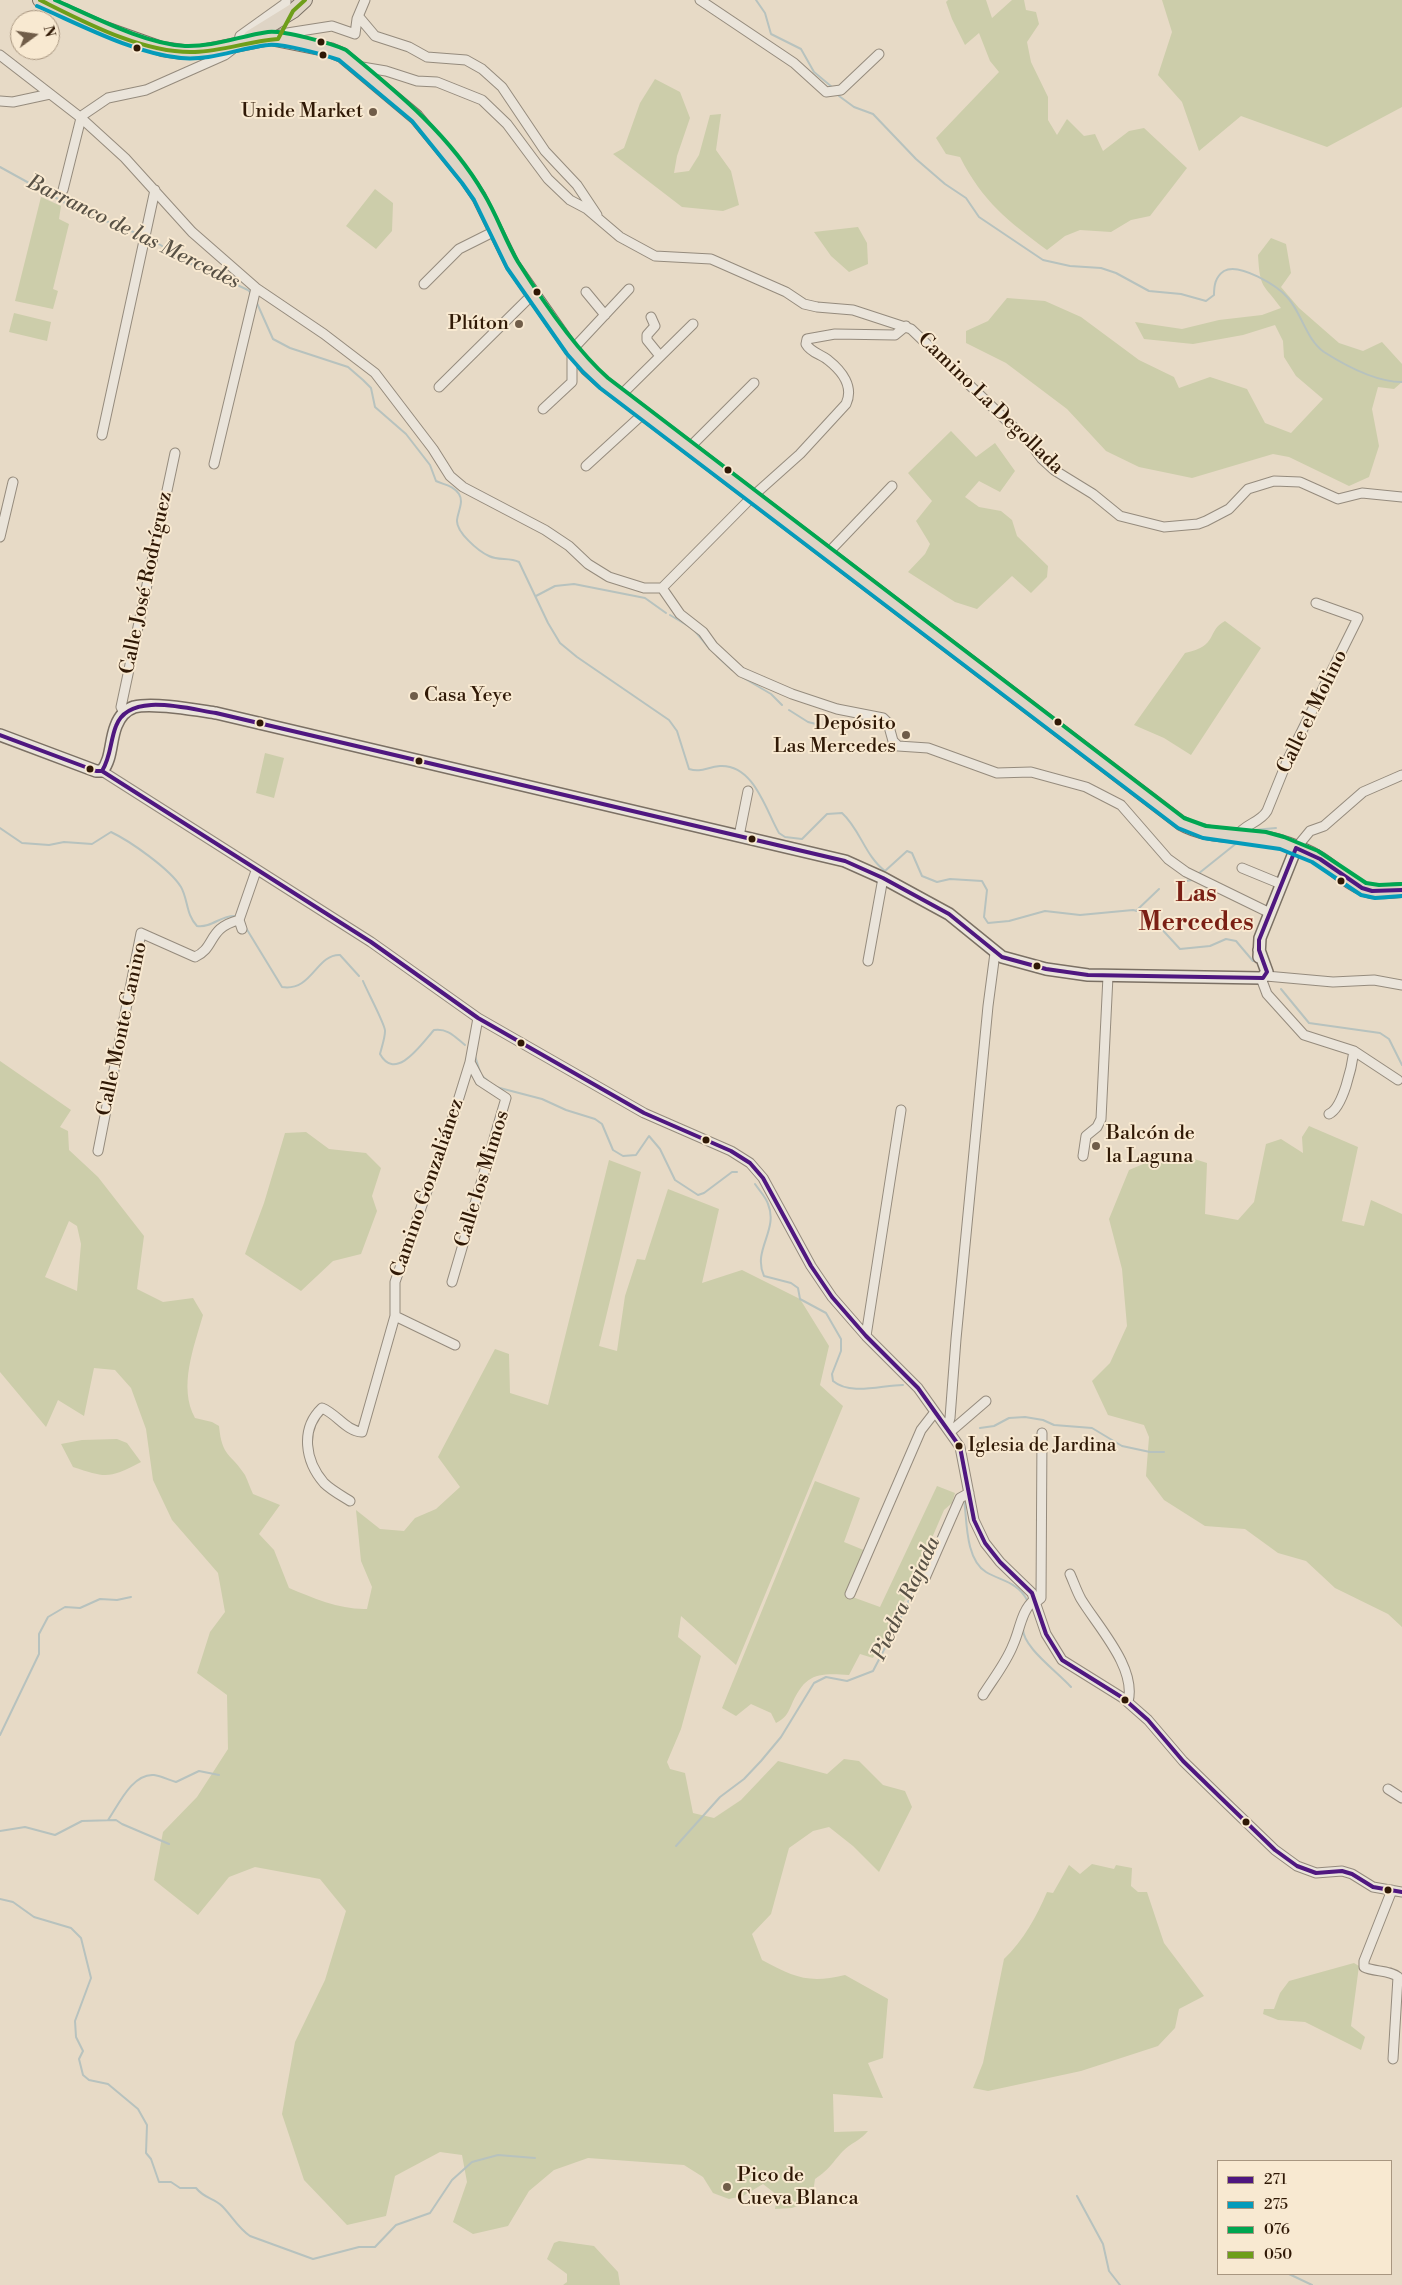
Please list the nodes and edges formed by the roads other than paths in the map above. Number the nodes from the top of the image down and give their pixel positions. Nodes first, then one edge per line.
1 (40, 0) edge
2 (305, 0) edge
3 (366, 0) edge
4 (700, 0) edge
5 (55, 4) edge
6 (289, 6) edge
7 (359, 17) junction
8 (275, 32) junction
9 (238, 45) junction
10 (0, 54) edge
11 (879, 54) dead end
12 (356, 66) junction
13 (50, 94) junction
14 (0, 101) edge
15 (80, 117) junction
16 (63, 190) dead end
17 (155, 190) junction
18 (600, 220) junction
19 (495, 231) junction
20 (424, 284) dead end
21 (630, 290) dead end
22 (254, 292) junction
23 (586, 292) dead end
24 (533, 294) junction
25 (604, 315) junction
26 (651, 318) dead end
27 (693, 324) dead end
28 (906, 326) junction
29 (572, 350) junction
30 (660, 356) junction
31 (754, 383) dead end
32 (439, 387) dead end
33 (621, 396) junction
34 (543, 409) dead end
35 (644, 413) junction
36 (102, 435) dead end
37 (689, 448) junction
38 (174, 453) dead end
39 (214, 464) dead end
40 (586, 466) dead end
41 (13, 482) dead end
42 (892, 486) dead end
43 (753, 496) junction
44 (1402, 497) edge
45 (0, 537) edge
46 (828, 554) junction
47 (662, 588) junction
48 (1316, 603) dead end
49 (124, 712) junction
50 (0, 735) edge
51 (102, 771) junction
52 (1402, 775) edge
53 (748, 791) dead end
54 (739, 836) junction
55 (1237, 836) junction
56 (1296, 848) junction
57 (1242, 868) dead end
58 (256, 871) junction
59 (883, 878) junction
60 (1281, 884) junction
61 (1402, 890) edge
62 (1270, 913) junction
63 (239, 920) junction
64 (242, 929) dead end
65 (995, 953) junction
66 (868, 961) dead end
67 (1262, 973) junction
68 (1108, 976) junction
69 (1402, 985) edge
70 (478, 1018) junction
71 (1354, 1051) junction
72 (470, 1062) junction
73 (1398, 1080) dead end
74 (901, 1110) dead end
75 (1329, 1114) dead end
76 (98, 1150) dead end
77 (1083, 1156) dead end
78 (452, 1282) dead end
79 (395, 1316) junction
80 (866, 1336) junction
81 (455, 1345) dead end
82 (986, 1401) dead end
83 (936, 1412) junction
84 (949, 1430) junction
85 (1042, 1434) dead end
86 (969, 1493) junction
87 (350, 1501) dead end
88 (1070, 1574) dead end
89 (925, 1578) dead end
90 (850, 1594) dead end
91 (1034, 1601) junction
92 (983, 1696) dead end
93 (1128, 1702) junction
94 (1388, 1788) dead end
95 (1402, 1798) edge
96 (1392, 1890) junction
97 (1402, 1892) edge
98 (1393, 2059) dead end

1 - 5 main road
2 - 6 main road
3 - 7 street
4 - 11 street
5 - 9 main road
6 - 8 main road
6 - 9 street
7 - 8 street
7 - 18 street
8 - 9 main road
8 - 12 main road
9 - 15 street
10 - 13 street
12 - 18 street
12 - 19 main road
13 - 14 street
13 - 15 street
15 - 16 street
15 - 17 street
17 - 22 street
17 - 36 street
18 - 28 street
19 - 20 street
19 - 24 main road
21 - 25 street
22 - 39 street
22 - 47 street
23 - 25 street
24 - 29 main road
24 - 32 street
25 - 29 street
26 - 30 street
27 - 30 street
28 - 43 street
28 - 44 street, Camino La Degollada
29 - 33 main road
29 - 34 street
30 - 33 street
31 - 37 street
33 - 35 main road
35 - 37 main road
35 - 40 street
37 - 43 main road
38 - 49 street, Calle José Rodríguez
41 - 45 street
42 - 46 street
43 - 46 main road
43 - 47 street
46 - 55 main road
47 - 62 street
48 - 55 street, Calle el Molino
49 - 51 main road
49 - 54 main road
50 - 51 main road
51 - 58 street
52 - 56 street
53 - 54 street
54 - 59 main road
55 - 56 main road
56 - 60 main road
56 - 61 main road
57 - 60 street
58 - 63 street
58 - 70 street
59 - 65 main road
59 - 66 street
60 - 62 main road
62 - 67 main road
63 - 64 street
63 - 76 street, Calle Monte Canino
65 - 68 main road
65 - 84 street
67 - 68 main road
67 - 69 street
67 - 71 street
68 - 77 street
70 - 72 street, Camino Gonzaliánez
70 - 80 street
71 - 73 street
71 - 75 street
72 - 78 street, Calle los Mimos
72 - 79 street, Camino Gonzaliánez
74 - 80 street
79 - 81 street
79 - 87 street, Camino Gonzaliánez
80 - 83 street
82 - 84 street
83 - 84 street
83 - 90 street
84 - 86 street
85 - 91 street
86 - 89 street
86 - 91 street
88 - 93 street
91 - 92 street
91 - 93 street
93 - 96 street
94 - 95 street
96 - 97 street
96 - 98 street

